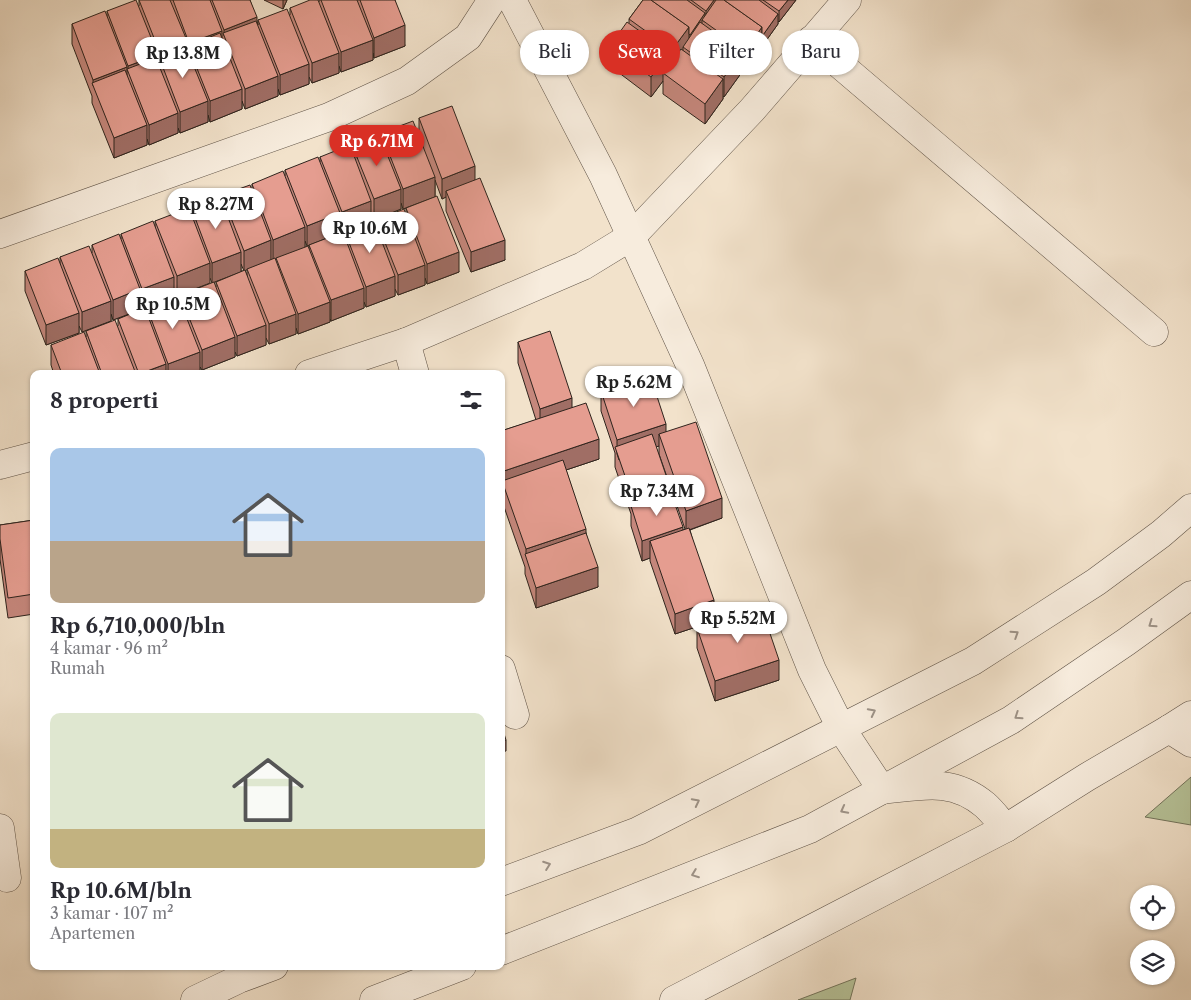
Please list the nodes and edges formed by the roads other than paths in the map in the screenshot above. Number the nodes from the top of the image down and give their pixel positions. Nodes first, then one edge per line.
1 (492, 0) edge
2 (512, 0) edge
3 (847, 0) edge
4 (820, 30) edge
5 (782, 74) edge
6 (852, 75) edge
7 (0, 234) edge
8 (632, 236) junction
9 (1154, 332) dead end
10 (406, 342) junction
11 (320, 370) edge
12 (414, 370) edge
13 (30, 457) edge
14 (0, 465) edge
15 (1191, 508) edge
16 (1191, 595) edge
17 (505, 683) edge
18 (514, 715) dead end
19 (841, 728) junction
20 (1184, 729) edge
21 (882, 790) junction
22 (0, 828) edge
23 (1006, 828) junction
24 (7, 878) dead end
25 (505, 881) edge
26 (505, 949) edge
27 (264, 970) edge
28 (452, 970) edge
29 (196, 1000) edge
30 (374, 1000) edge
31 (674, 1000) edge

1 - 7 street
2 - 8 street
3 - 4 street
5 - 8 street
6 - 9 street
8 - 10 street
8 - 19 street
10 - 11 street
10 - 12 street
13 - 14 street
19 -> 15 street
16 -> 21 street
17 - 18 street
19 - 21 street
25 -> 19 street
20 - 23 street
21 - 23 street
21 -> 26 street
22 - 24 street
23 - 31 street
27 - 29 street
28 - 30 street

